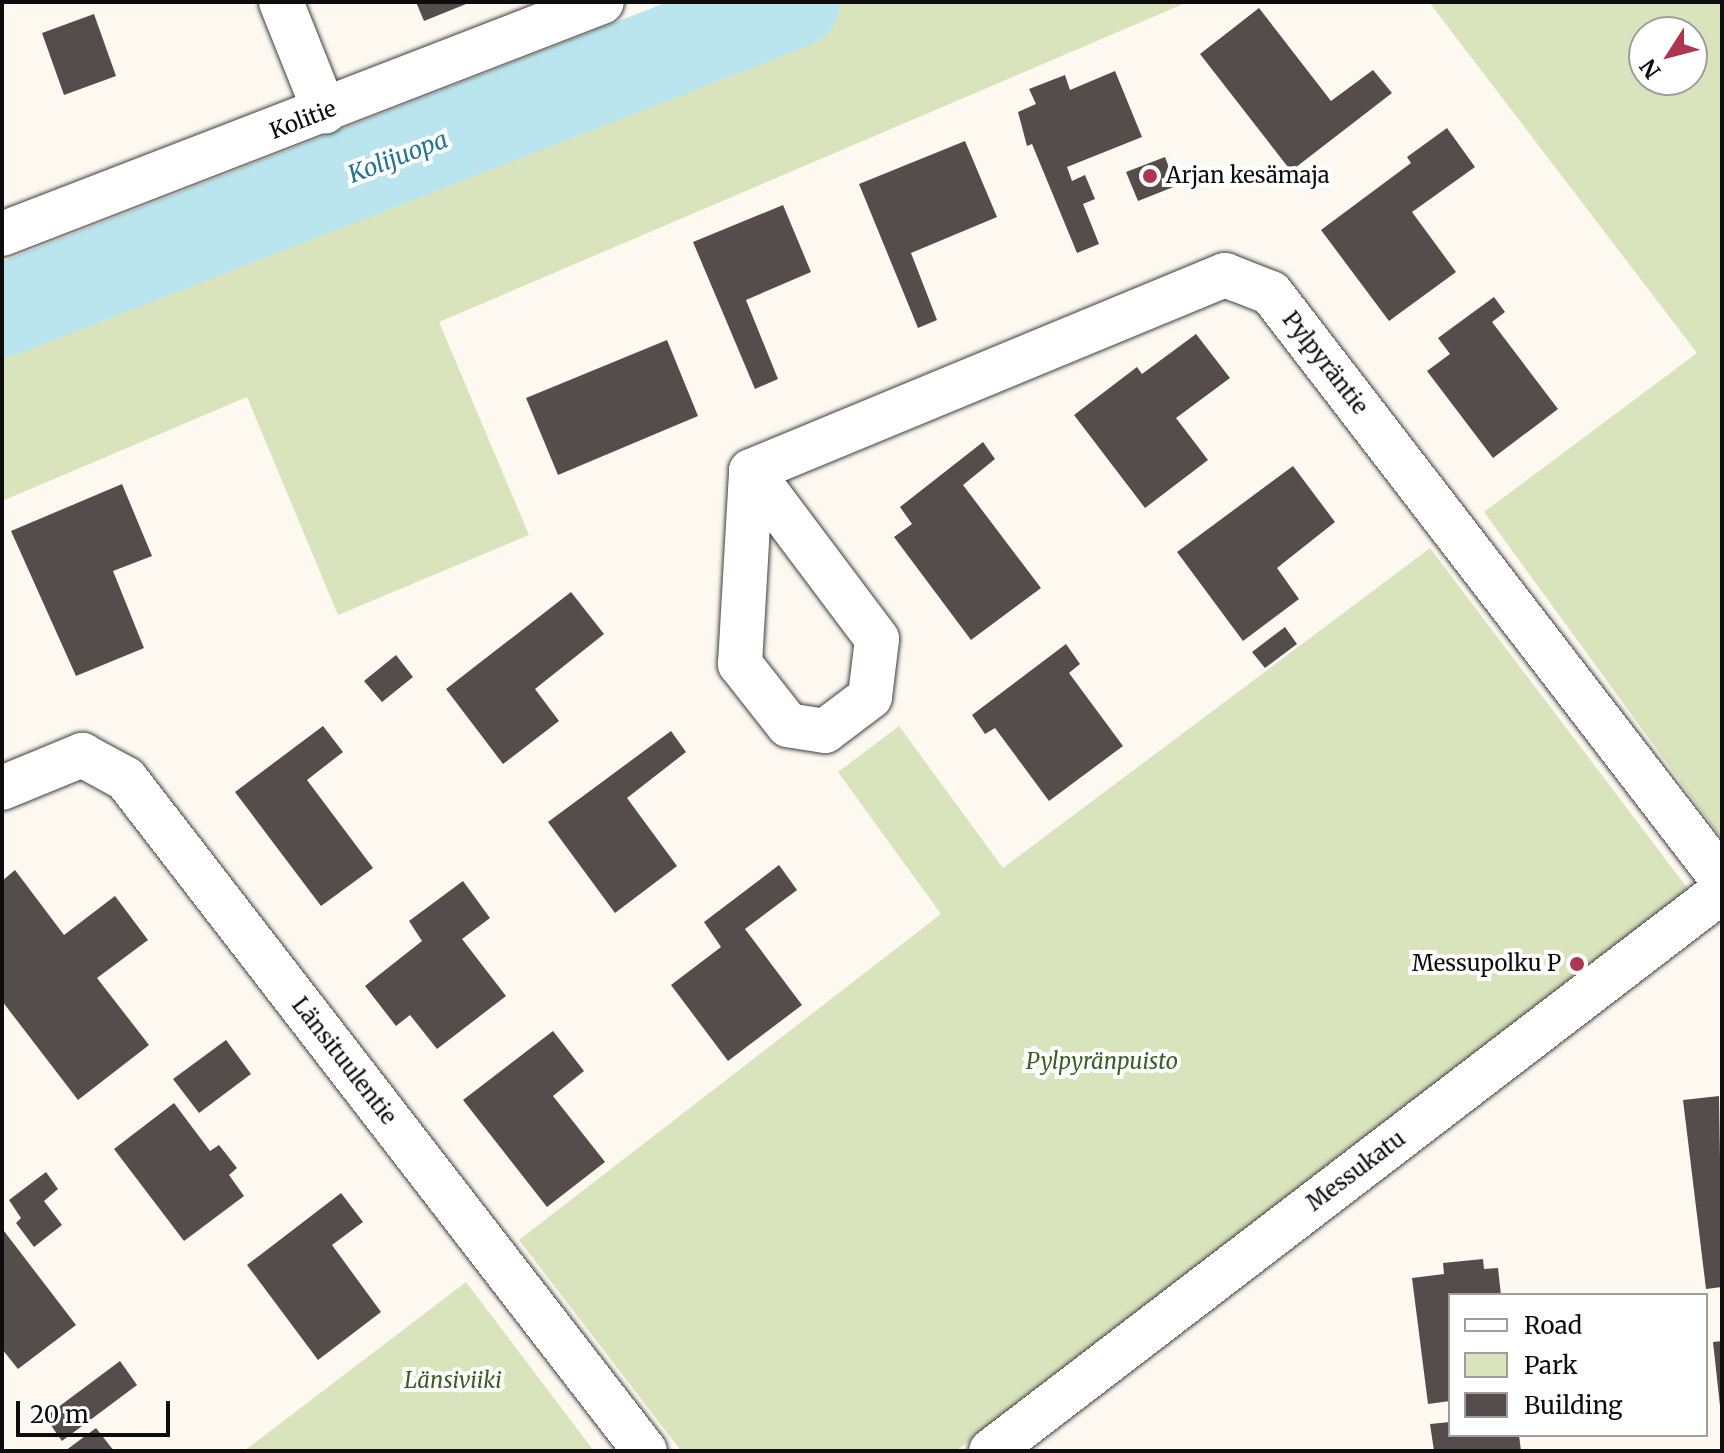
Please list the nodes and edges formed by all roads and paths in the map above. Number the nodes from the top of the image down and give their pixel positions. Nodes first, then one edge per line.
1 (281, 2) edge
2 (602, 2) edge
3 (325, 112) junction
4 (2, 234) edge
5 (751, 471) junction
6 (2, 788) edge
7 (1722, 879) edge
8 (1722, 891) edge
9 (645, 1451) edge
10 (991, 1451) edge

1 - 3 street
2 - 3 street, Kolitie
3 - 4 street, Kolitie
5 - 5 street
5 - 7 street, Pylpyräntie
6 - 9 street, Länsituulentie
8 - 10 street, Messukatu

